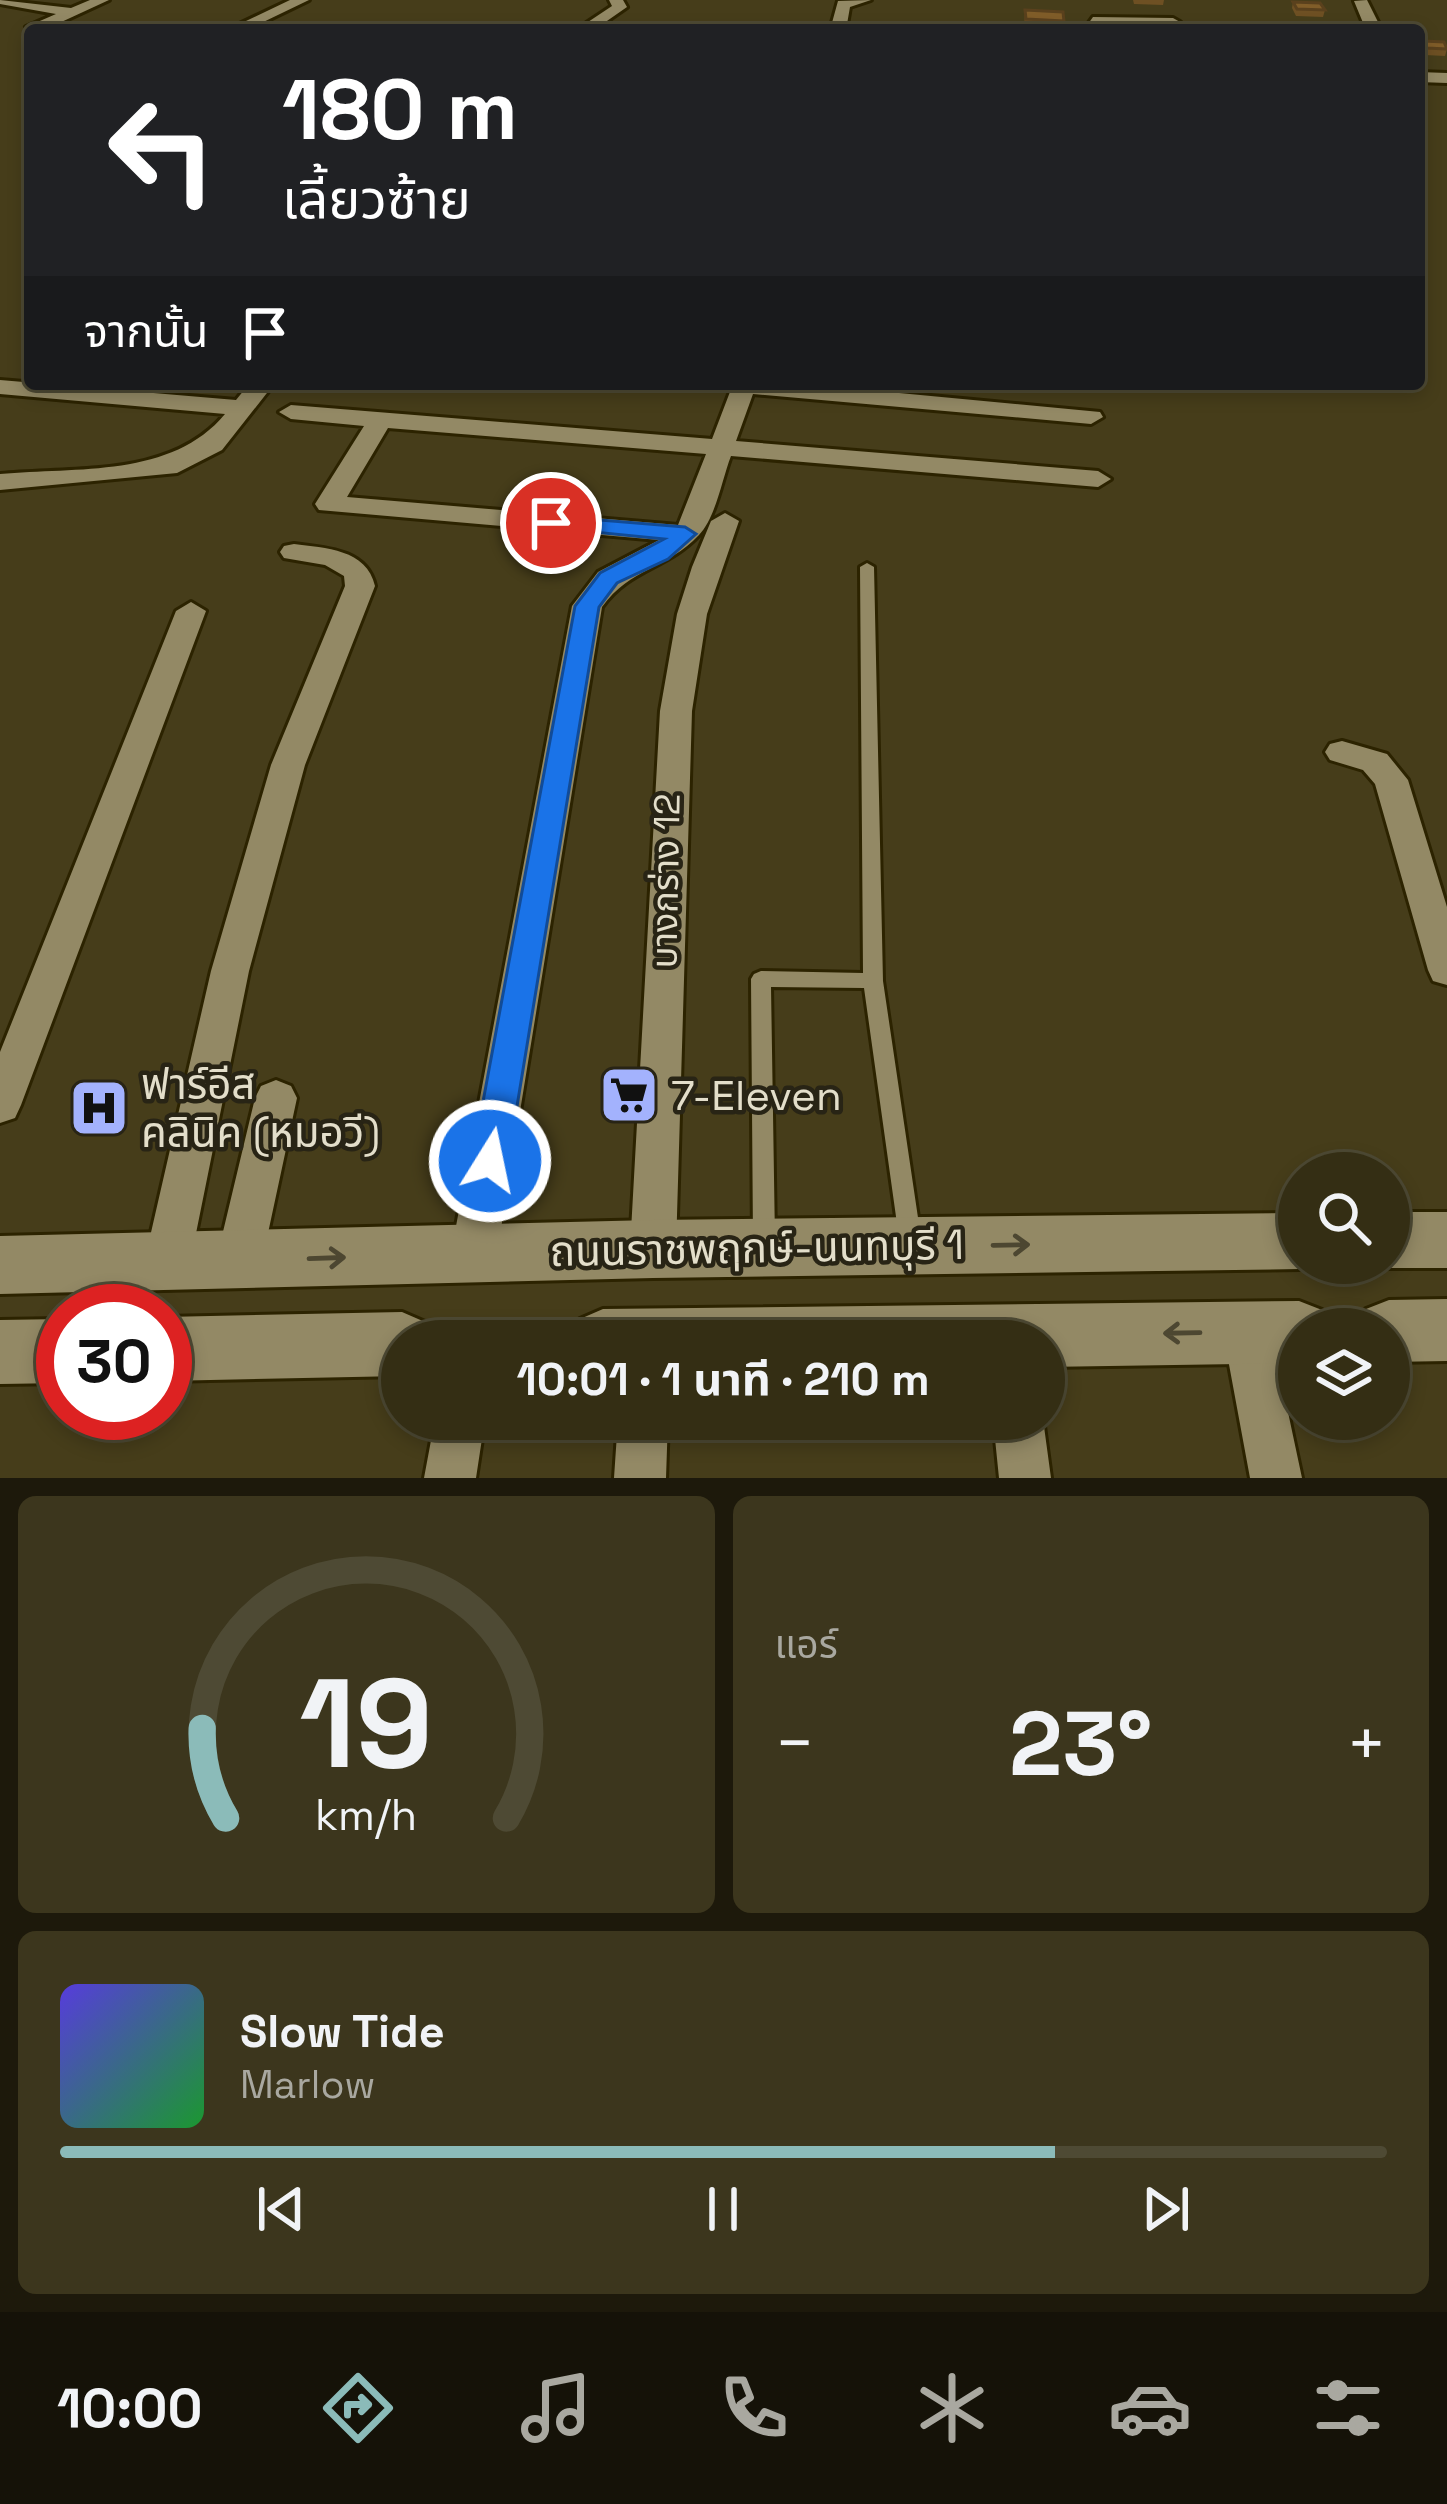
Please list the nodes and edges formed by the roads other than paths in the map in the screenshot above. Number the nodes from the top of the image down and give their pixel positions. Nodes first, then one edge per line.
1 (0, 0) edge
2 (102, 0) edge
3 (302, 0) edge
4 (616, 0) edge
5 (864, 0) edge
6 (1092, 0) edge
7 (72, 13) junction
8 (1072, 22) dead end
9 (1173, 22) dead end
10 (45, 24) edge
11 (248, 24) edge
12 (593, 24) edge
13 (839, 24) edge
14 (1093, 24) edge
15 (24, 32) edge
16 (8, 38) dead end
17 (34, 390) edge
18 (257, 390) edge
19 (743, 390) edge
20 (799, 390) edge
21 (241, 408) junction
22 (291, 412) dead end
23 (1091, 417) dead end
24 (381, 419) junction
25 (721, 446) junction
26 (1098, 479) dead end
27 (0, 482) edge
28 (725, 521) dead end
29 (685, 534) junction
30 (294, 552) dead end
31 (867, 567) dead end
32 (191, 611) dead end
33 (1342, 752) dead end
34 (1447, 970) edge
35 (874, 981) junction
36 (276, 1098) dead end
37 (0, 1105) edge
38 (1410, 1240) edge
39 (1447, 1240) edge
40 (1278, 1241) edge
41 (911, 1246) junction
42 (764, 1247) junction
43 (652, 1249) junction
44 (474, 1253) junction
45 (239, 1262) junction
46 (167, 1263) junction
47 (0, 1265) edge
48 (1447, 1330) edge
49 (1410, 1331) edge
50 (1273, 1332) edge
51 (1065, 1337) edge
52 (381, 1344) edge
53 (192, 1348) edge
54 (36, 1351) edge
55 (0, 1352) edge
56 (456, 1440) edge
57 (642, 1440) edge
58 (1020, 1440) edge
59 (450, 1478) edge
60 (640, 1478) edge
61 (1025, 1478) edge
62 (1276, 1478) edge

1 - 7 street
2 - 7 street
3 - 11 street
4 - 12 street
5 - 13 street
6 - 14 street
7 - 10 street
8 - 14 street
9 - 14 street
15 - 16 street
17 - 21 street
18 - 21 street
19 - 25 street
20 - 23 street
21 - 27 street
22 - 24 street
24 - 25 street
24 - 29 street
25 - 26 street
25 - 29 street
28 - 43 street, บางกร่าง 12
29 - 44 street
30 - 46 street
31 - 35 lane
32 - 37 street
33 - 34 street
35 - 41 lane
35 - 42 lane
36 - 45 street
38 - 39 main road
41 -> 40 main road, ถนนราชพฤกษ์-นนทบุรี 1
41 - 42 main road, ถนนราชพฤกษ์-นนทบุรี 1
42 - 43 main road, ถนนราชพฤกษ์-นนทบุรี 1
43 - 44 main road, ถนนราชพฤกษ์-นนทบุรี 1
45 -> 44 main road, ถนนราชพฤกษ์-นนทบุรี 1
45 - 46 main road, ถนนราชพฤกษ์-นนทบุรี 1
46 - 47 main road, ถนนราชพฤกษ์-นนทบุรี 1
48 - 49 main road
50 -> 51 main road
50 - 62 street
52 - 53 main road
54 - 55 main road
56 - 59 street
57 - 60 street
58 - 61 street

